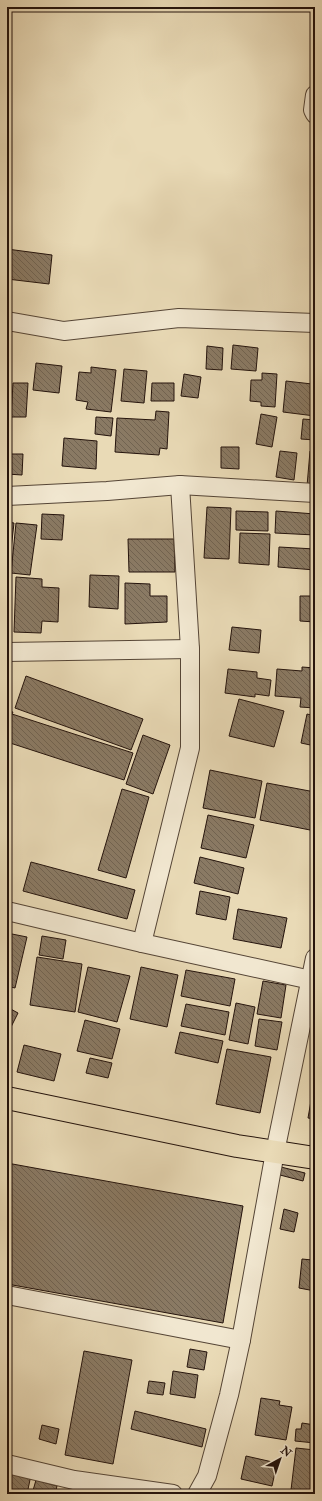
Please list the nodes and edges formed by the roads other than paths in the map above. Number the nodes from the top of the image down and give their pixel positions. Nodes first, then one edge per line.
1 (315, 95) edge
2 (315, 114) edge
3 (7, 321) edge
4 (315, 323) edge
5 (180, 485) junction
6 (315, 493) edge
7 (7, 496) edge
8 (190, 649) junction
9 (7, 652) edge
10 (7, 911) edge
11 (142, 944) junction
12 (315, 958) edge
13 (311, 980) junction
14 (7, 1098) edge
15 (275, 1152) junction
16 (315, 1158) edge
17 (7, 1295) edge
18 (241, 1340) junction
19 (7, 1464) edge
20 (173, 1494) edge
21 (197, 1494) edge

1 - 2 street
3 - 4 street
5 - 6 street
5 - 7 street
5 - 8 street
8 - 9 street
8 - 11 street
10 - 11 street
11 - 13 street
12 - 13 street
13 - 15 street
14 - 15 highway
15 - 16 highway
15 - 18 street
17 - 18 street
18 - 21 street
19 - 20 street

